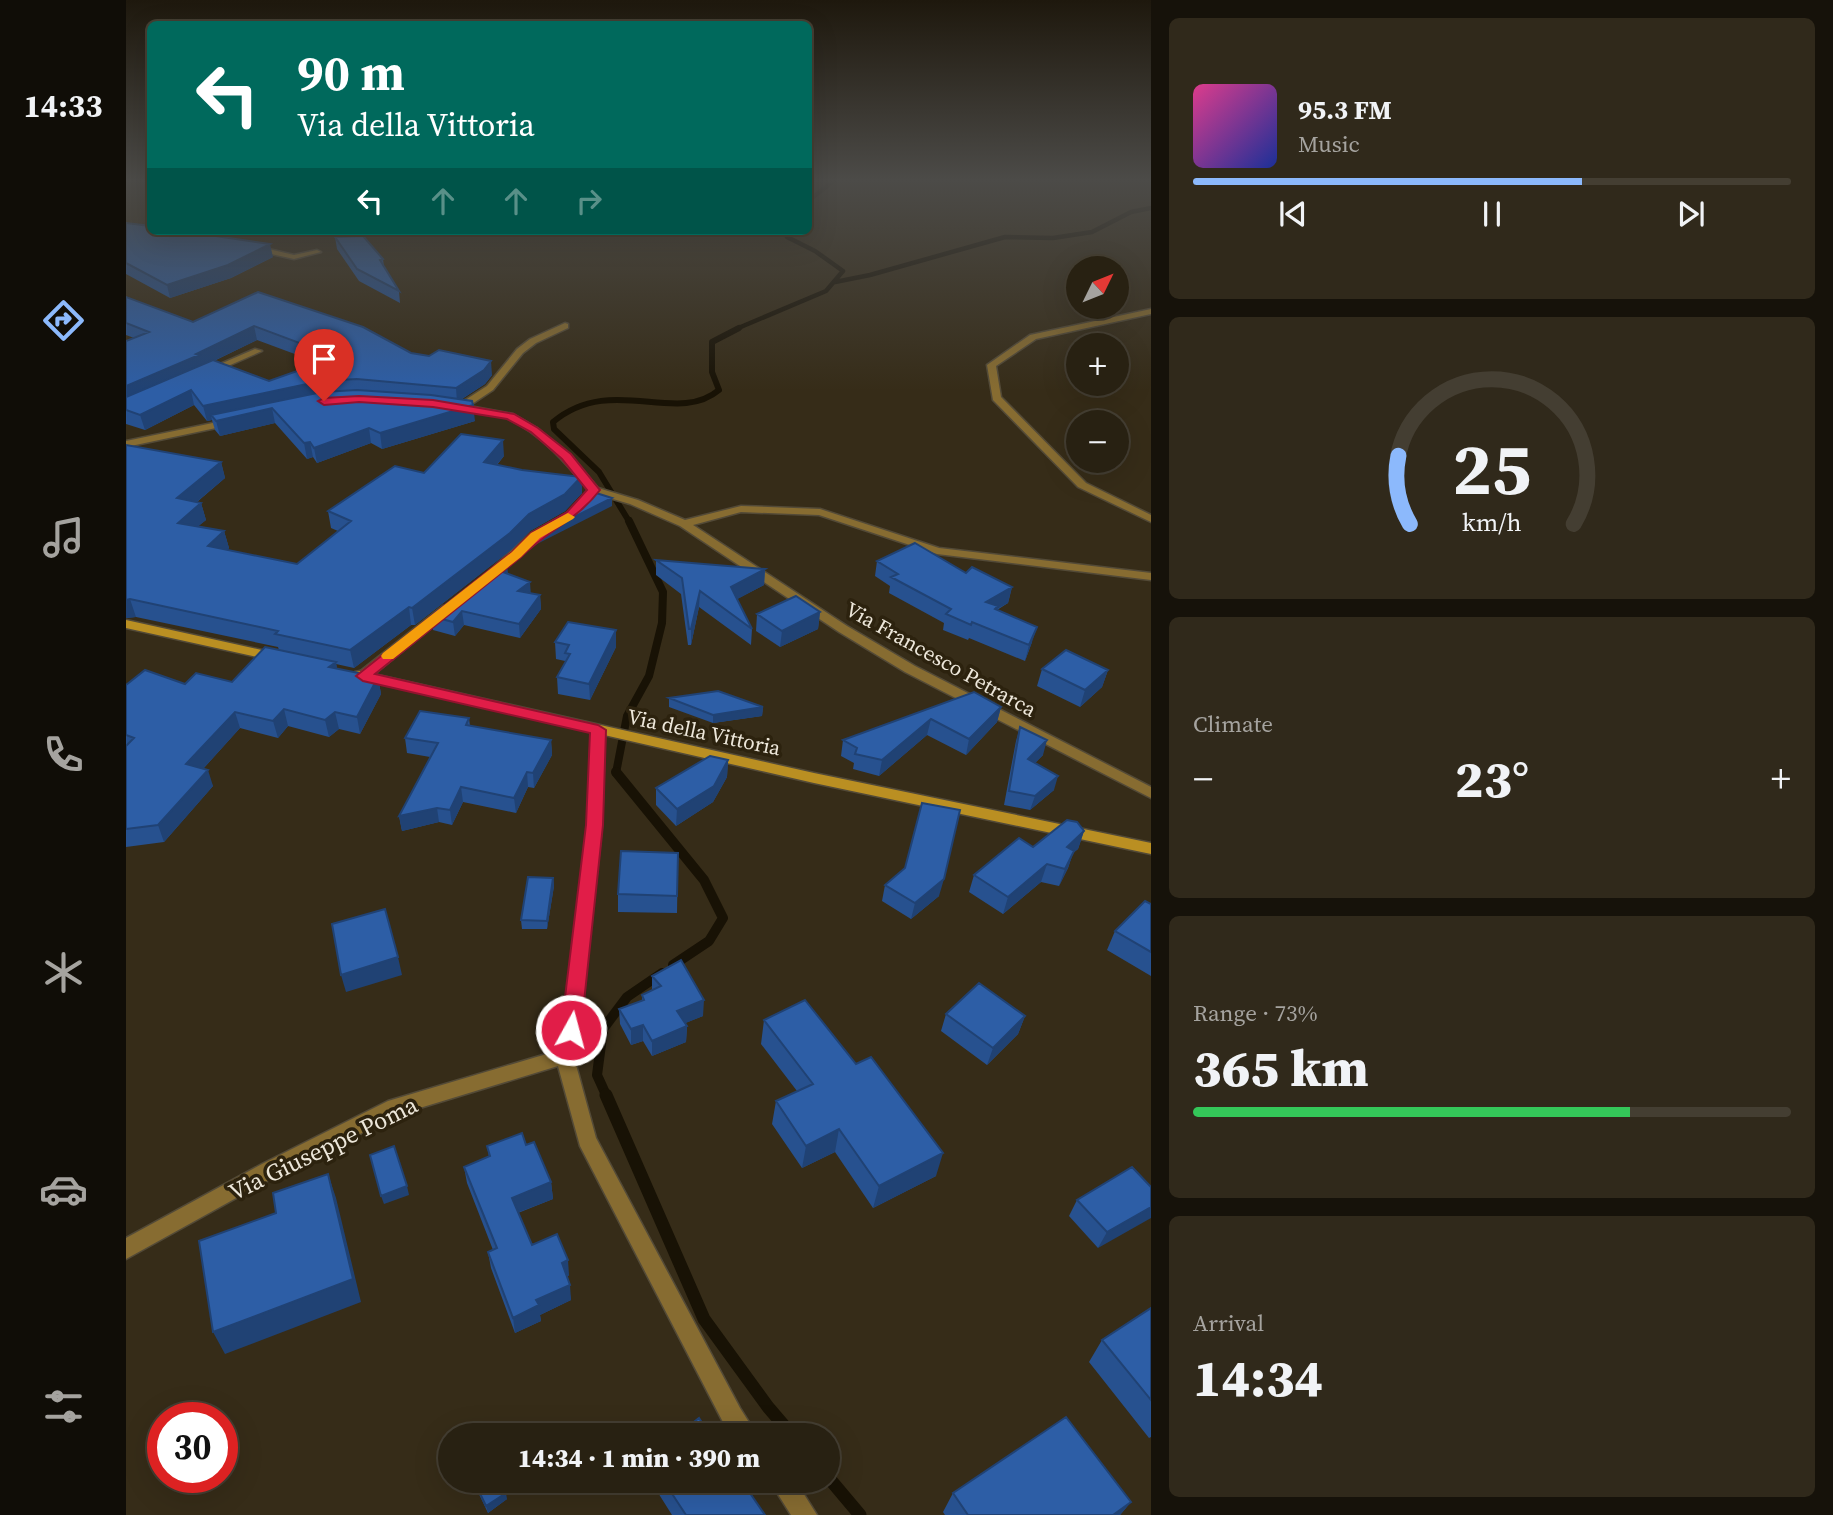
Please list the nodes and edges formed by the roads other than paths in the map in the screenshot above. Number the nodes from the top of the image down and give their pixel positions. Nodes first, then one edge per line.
1 (262, 250) edge
2 (317, 252) dead end
3 (1150, 311) edge
4 (565, 326) dead end
5 (258, 351) dead end
6 (197, 376) edge
7 (442, 405) edge
8 (461, 407) junction
9 (245, 419) edge
10 (126, 444) edge
11 (594, 490) junction
12 (1150, 519) edge
13 (684, 524) junction
14 (1150, 577) edge
15 (486, 579) edge
16 (455, 603) edge
17 (126, 624) edge
18 (295, 661) edge
19 (598, 730) junction
20 (1150, 793) edge
21 (1150, 849) edge
22 (568, 1055) junction
23 (126, 1249) edge
24 (737, 1423) edge
25 (789, 1493) edge
26 (805, 1515) edge

1 - 2 street
3 - 12 street
4 - 8 street
5 - 6 street
7 - 8 street
8 - 11 street
9 - 10 street
11 - 13 street, Via Francesco Petrarca
11 - 15 street
13 - 14 street
13 - 20 street, Via Francesco Petrarca
16 - 19 street, Via della Vittoria
17 - 18 street
19 - 21 street, Via della Vittoria
19 - 22 street
22 - 23 street, Via Giuseppe Poma
22 - 24 street
25 - 26 street

